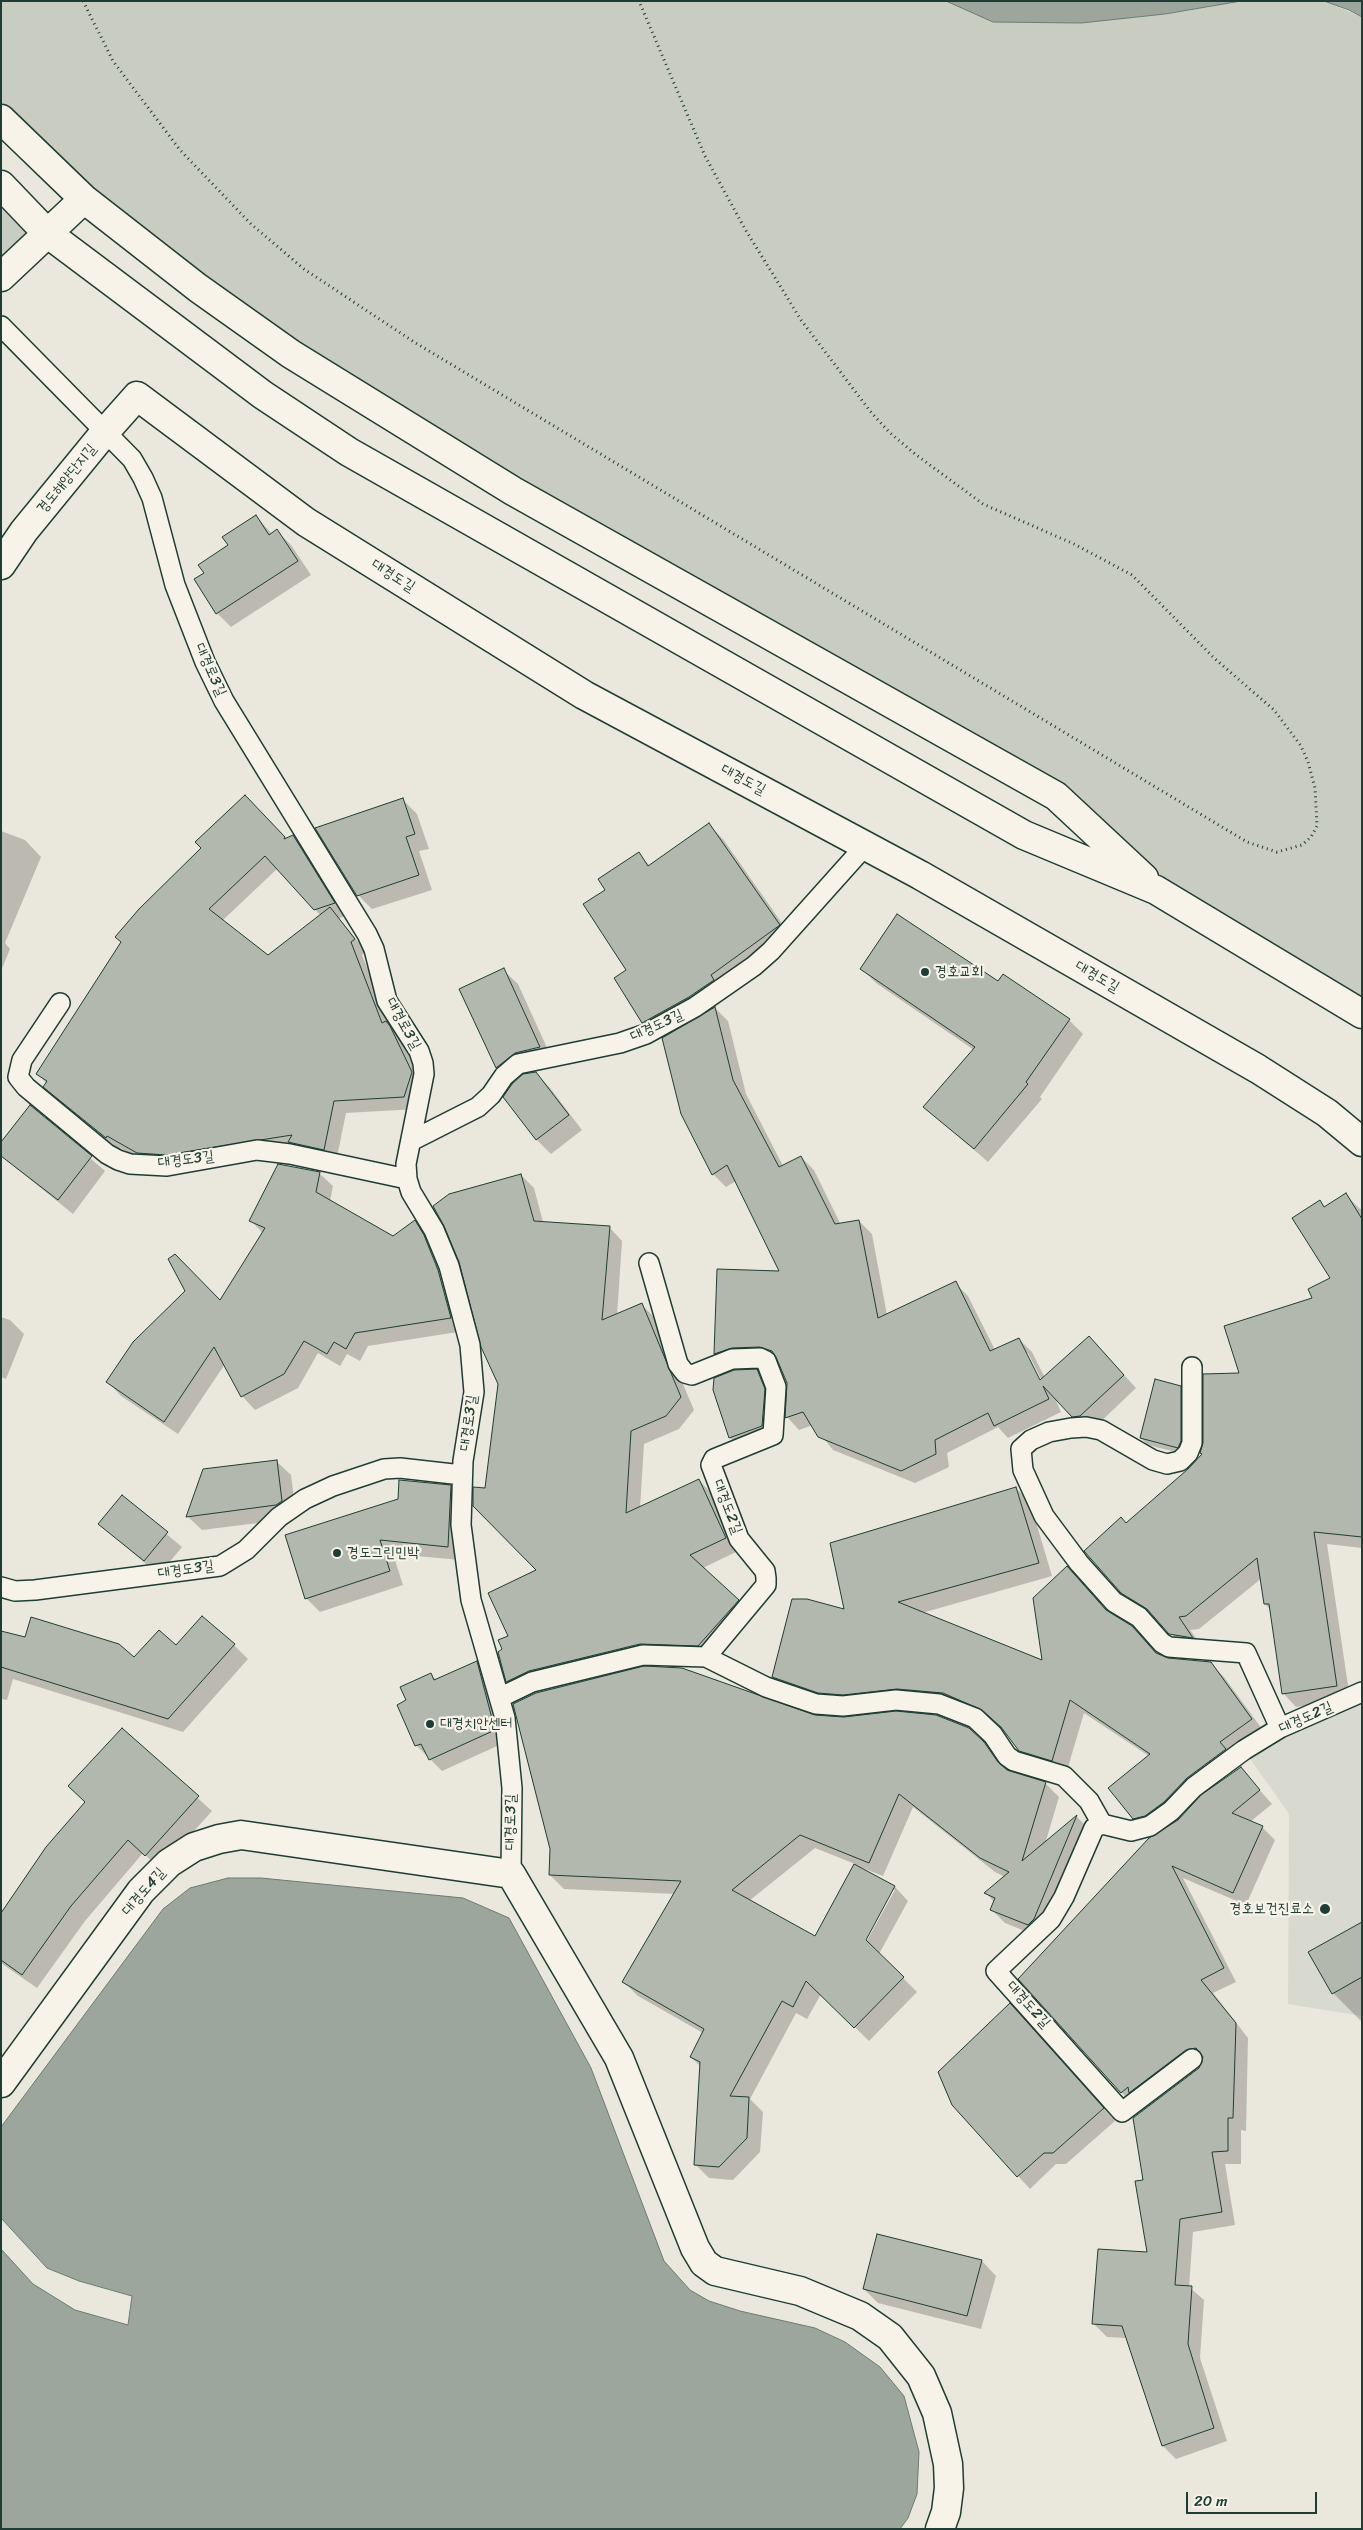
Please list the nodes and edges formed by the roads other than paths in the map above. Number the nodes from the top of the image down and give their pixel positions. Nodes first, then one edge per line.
1 (1, 118) edge
2 (1, 185) edge
3 (84, 199) junction
4 (47, 233) junction
5 (1, 277) edge
6 (1, 326) edge
7 (137, 396) joint
8 (104, 432) junction
9 (1, 565) edge
10 (865, 846) junction
11 (1156, 890) junction
12 (60, 1003) dead end
13 (1362, 1014) edge
14 (411, 1140) junction
15 (1362, 1142) edge
16 (407, 1179) junction
17 (649, 1263) dead end
18 (1192, 1367) dead end
19 (462, 1475) junction
20 (1, 1587) edge
21 (706, 1657) junction
22 (1362, 1692) edge
23 (501, 1697) junction
24 (1280, 1728) junction
25 (1102, 1824) junction
26 (510, 1874) junction
27 (1192, 2059) dead end
28 (1, 2083) edge
29 (940, 2529) edge

1 - 3 street
2 - 4 street
3 - 4 street
3 - 11 street
4 - 5 street
4 - 11 street
6 - 8 lane, 대경로3길
7 - 8 street, 경도해양단지길
7 - 10 street, 대경도길
8 - 9 street, 경도해양단지길
8 - 14 lane, 대경로3길
10 - 14 lane, 대경도3길
10 - 15 street, 대경도길
11 - 13 street
12 - 16 lane, 대경도3길
14 - 16 lane, 대경로3길
16 - 19 lane, 대경로3길
17 - 21 lane, 대경도2길
18 - 24 lane
19 - 20 lane, 대경도3길
19 - 23 lane, 대경로3길
21 - 23 lane
21 - 25 lane
22 - 24 lane, 대경도2길
23 - 26 lane, 대경로3길
24 - 25 lane, 대경도2길
25 - 27 lane, 대경도2길
26 - 28 street, 대경도4길
26 - 29 street

